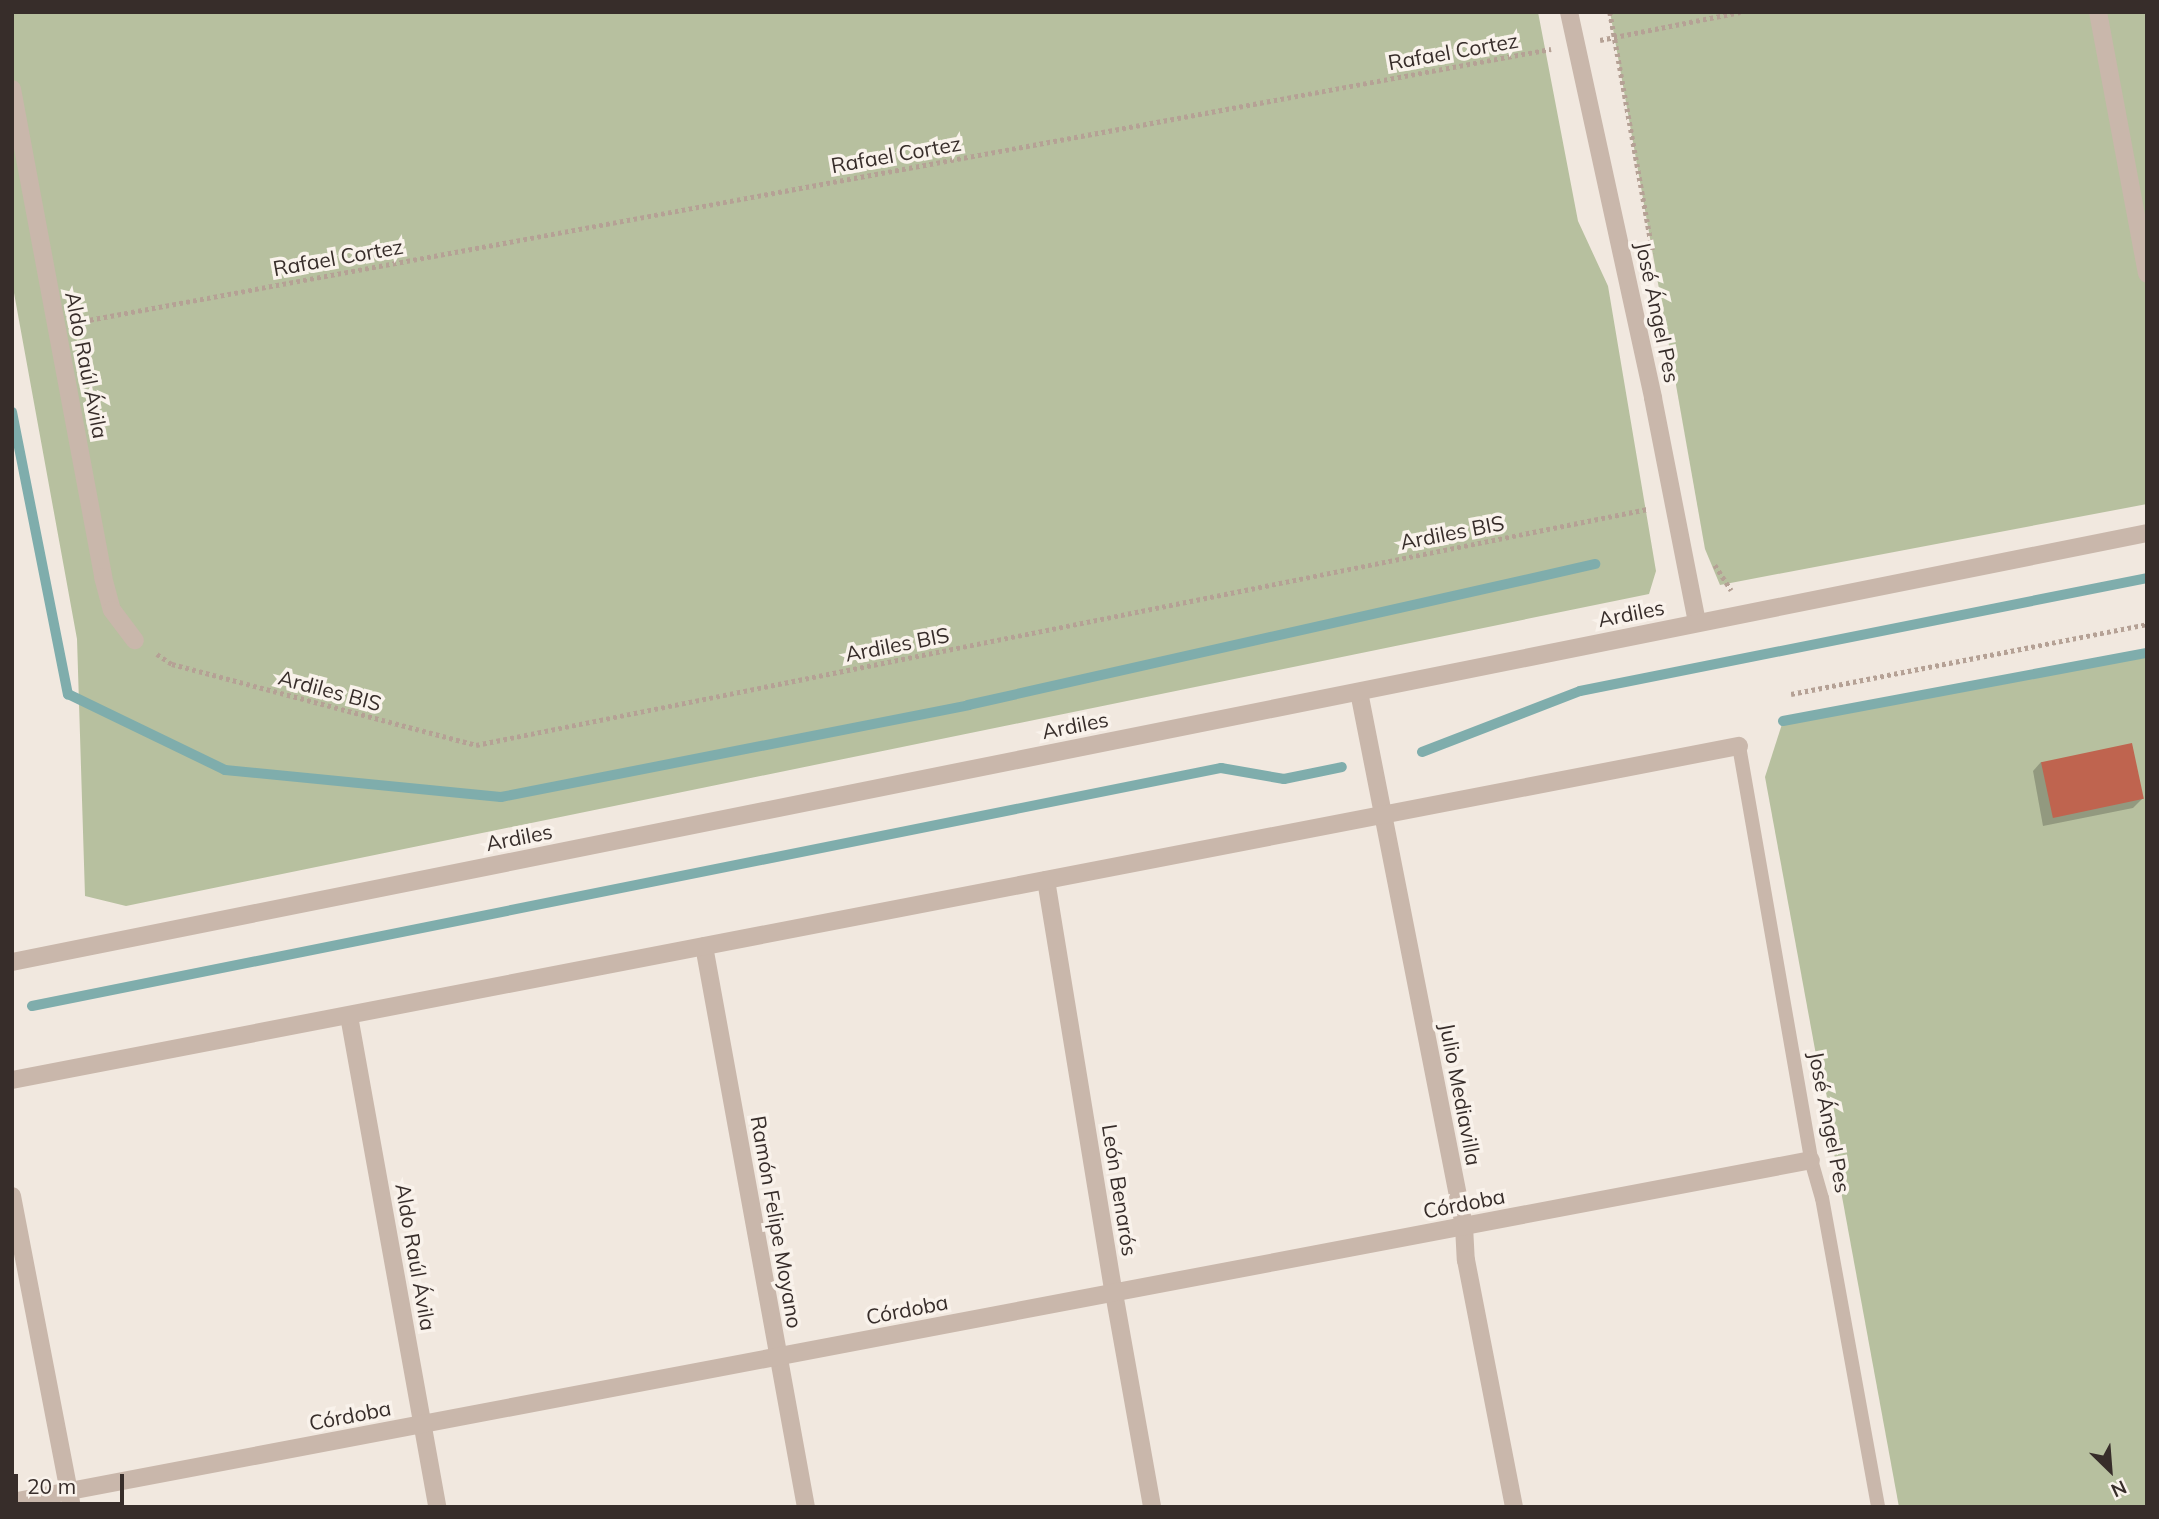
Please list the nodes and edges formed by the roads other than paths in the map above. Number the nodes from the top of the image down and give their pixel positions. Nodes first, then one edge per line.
1 (1569, 12) edge
2 (2098, 12) edge
3 (12, 89) edge
4 (2147, 273) edge
5 (2147, 533) edge
6 (1697, 623) junction
7 (135, 640) road end
8 (1359, 692) junction
9 (1739, 746) joint
10 (1383, 815) junction
11 (1046, 880) junction
12 (704, 946) junction
13 (12, 962) edge
14 (349, 1016) junction
15 (12, 1080) edge
16 (1811, 1160) junction
17 (12, 1196) edge
18 (1464, 1226) junction
19 (1114, 1293) junction
20 (779, 1357) junction
21 (423, 1425) junction
22 (71, 1499) edge
23 (12, 1502) edge
24 (438, 1507) edge
25 (806, 1507) edge
26 (1152, 1507) edge
27 (1514, 1507) edge
28 (1878, 1507) edge

1 - 6 street, José Ángel Pes
2 - 4 street
3 - 7 street, Aldo Raúl Ávila
5 - 6 street, Ardiles
6 - 8 street, Ardiles
8 - 10 street, Julio Mediavilla
8 - 13 street, Ardiles
9 - 10 street
9 - 16 lane, José Ángel Pes
10 - 11 street
10 - 18 street, Julio Mediavilla
11 - 12 street
11 - 19 street, León Benarós
12 - 14 street
12 - 20 street, Ramón Felipe Moyano
14 - 15 street
14 - 21 street, Aldo Raúl Ávila
16 - 18 street, Córdoba
16 - 28 lane, José Ángel Pes
17 - 22 street
18 - 19 street, Córdoba
18 - 27 street, Julio Mediavilla
19 - 20 street, Córdoba
19 - 26 street, León Benarós
20 - 21 street, Córdoba
20 - 25 street, Ramón Felipe Moyano
21 - 22 street, Córdoba
21 - 24 street, Aldo Raúl Ávila
22 - 23 street, Córdoba

